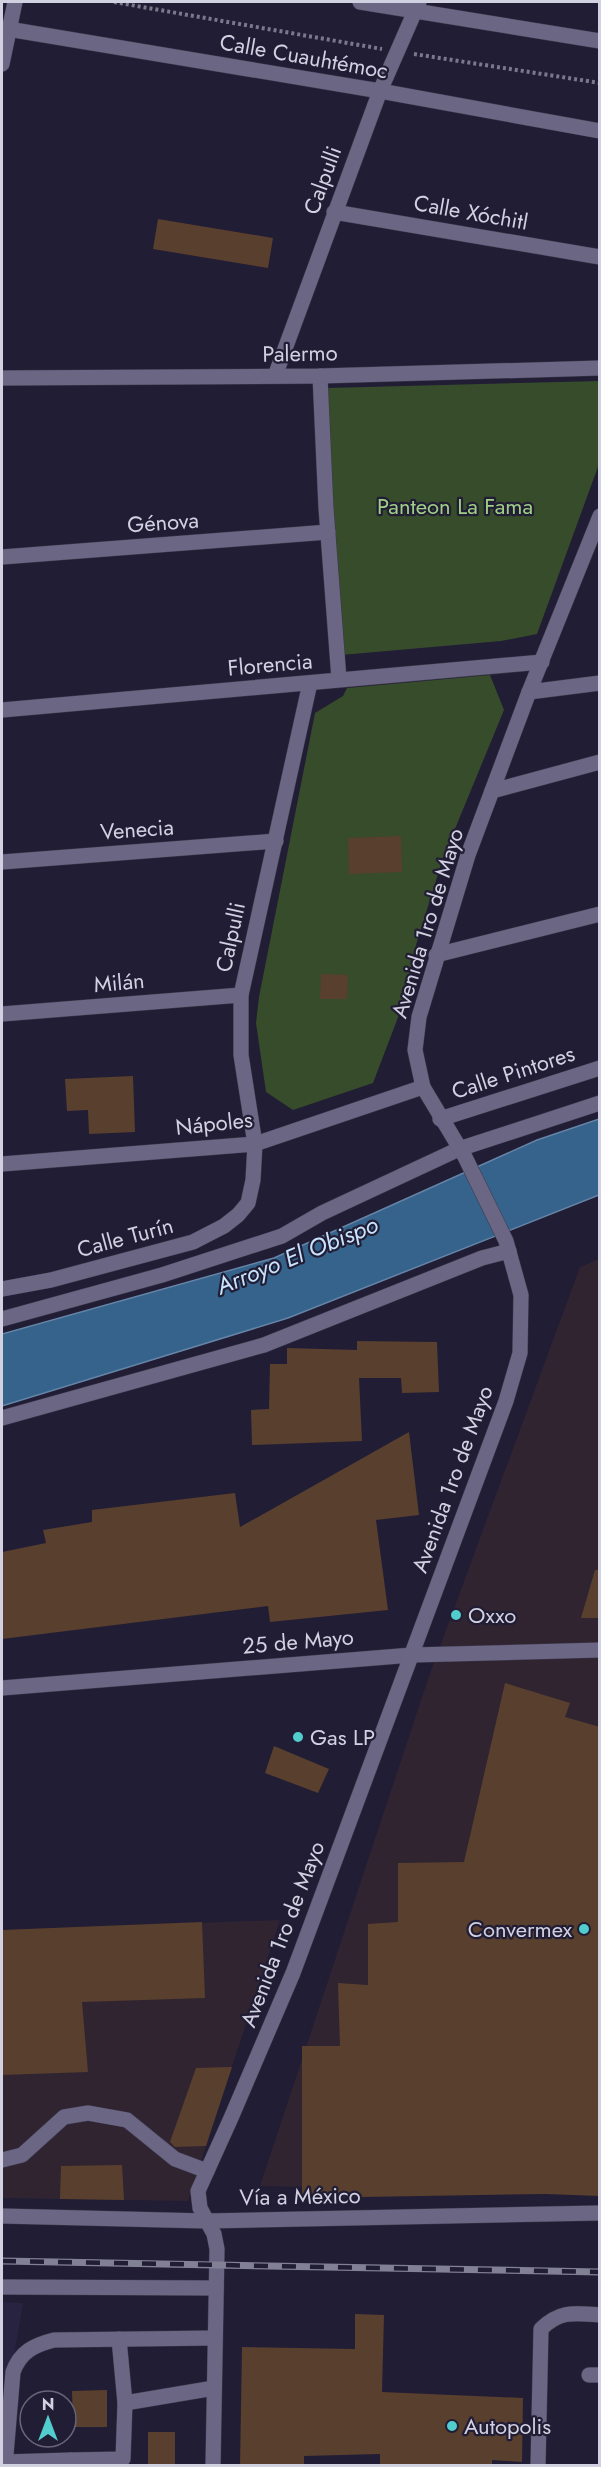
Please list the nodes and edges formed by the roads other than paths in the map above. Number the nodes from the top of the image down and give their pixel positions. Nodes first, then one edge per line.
1 (15, 2) edge
2 (360, 2) edge
3 (417, 6) edge
4 (5, 29) edge
5 (600, 41) edge
6 (2, 64) edge
7 (380, 91) junction
8 (600, 131) edge
9 (334, 212) junction
10 (600, 257) edge
11 (600, 368) edge
12 (275, 376) junction
13 (320, 376) junction
14 (2, 378) edge
15 (599, 520) edge
16 (328, 532) junction
17 (2, 557) edge
18 (542, 662) junction
19 (339, 679) junction
20 (310, 683) junction
21 (600, 683) edge
22 (529, 692) junction
23 (2, 710) edge
24 (600, 762) edge
25 (492, 791) junction
26 (276, 841) junction
27 (2, 862) edge
28 (600, 914) edge
29 (436, 955) junction
30 (241, 994) junction
31 (2, 1014) edge
32 (600, 1068) edge
33 (423, 1088) junction
34 (600, 1103) edge
35 (440, 1119) junction
36 (255, 1144) junction
37 (462, 1153) junction
38 (2, 1164) edge
39 (248, 1203) joint
40 (508, 1246) junction
41 (2, 1289) edge
42 (2, 1319) edge
43 (2, 1418) edge
44 (600, 1650) edge
45 (412, 1655) junction
46 (2, 1688) edge
47 (2, 2160) edge
48 (207, 2171) junction
49 (600, 2213) edge
50 (2, 2216) edge
51 (206, 2221) junction
52 (2, 2287) edge
53 (216, 2288) junction
54 (600, 2315) edge
55 (215, 2338) junction
56 (119, 2339) junction
57 (214, 2388) junction
58 (125, 2403) junction
59 (125, 2462) edge
60 (71, 2463) edge
61 (5, 2464) edge
62 (213, 2466) edge
63 (538, 2466) edge

1 - 4 street
2 - 3 street
3 - 5 street
3 - 7 street, Calpulli
4 - 6 street
4 - 7 street, Calle Cuauhtémoc
7 - 8 street, Calle Cuauhtémoc
7 - 9 street, Calpulli
9 - 10 street, Calle Xóchitl
9 - 12 street, Calpulli
11 - 13 street, Palermo
12 - 13 street, Palermo
12 - 14 street, Palermo
13 - 16 street
15 - 18 street, Avenida 1ro de Mayo
16 - 17 street, Génova
16 - 19 street
18 - 19 street, Florencia
18 - 22 street, Avenida 1ro de Mayo
19 - 20 street, Florencia
20 - 23 street, Florencia
20 - 26 street, Calpulli
21 - 22 street
22 - 25 street, Avenida 1ro de Mayo
24 - 25 street
25 - 29 street, Avenida 1ro de Mayo
26 - 27 street, Venecia
26 - 30 street, Calpulli
28 - 29 street
29 - 33 street, Avenida 1ro de Mayo
30 - 31 street, Milán
30 - 36 street, Calpulli
32 - 35 street, Calle Pintores
33 - 35 street, Avenida 1ro de Mayo
33 - 36 street, Nápoles
34 - 37 street
35 - 37 street, Avenida 1ro de Mayo
36 - 38 street, Nápoles
36 - 39 street, Calpulli
37 - 40 street, Avenida 1ro de Mayo
37 - 42 street
39 - 41 street, Calle Turín
40 - 43 street
40 - 45 street, Avenida 1ro de Mayo
44 - 45 street, 25 de Mayo
45 - 46 street, 25 de Mayo
45 - 48 street, Avenida 1ro de Mayo
47 - 48 street
48 - 51 street, Avenida 1ro de Mayo
49 - 51 street, Vía a México
50 - 51 street, Vía a México
51 - 53 street, Avenida 1ro de Mayo
52 - 53 street
53 - 55 street, Avenida 1ro de Mayo
54 - 63 street
55 - 56 street
55 - 57 street, Avenida 1ro de Mayo
56 - 58 street
56 - 61 street
57 - 58 street
57 - 62 street, Avenida 1ro de Mayo
58 - 59 street
59 - 60 street
60 - 61 street

